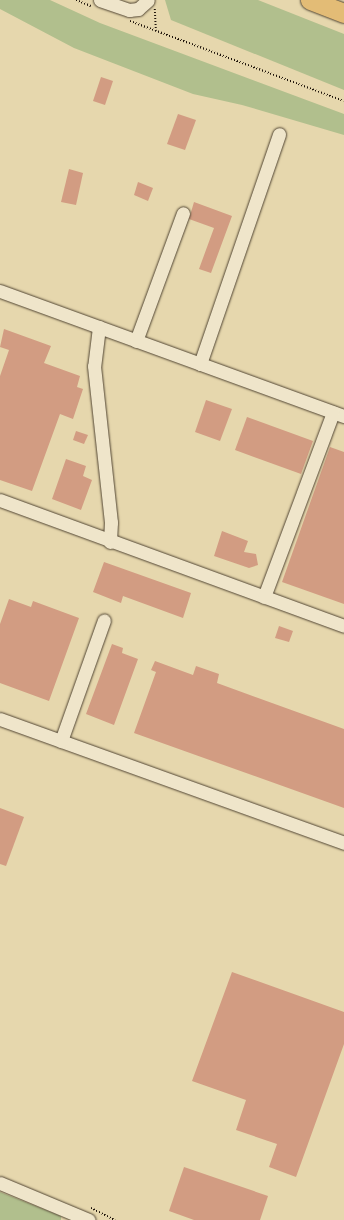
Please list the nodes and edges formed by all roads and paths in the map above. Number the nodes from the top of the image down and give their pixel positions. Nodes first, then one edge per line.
1 (76, 0) edge
2 (310, 0) edge
3 (152, 3) edge
4 (97, 4) edge
5 (344, 13) edge
6 (128, 20) dead end
7 (156, 31) junction
8 (344, 101) edge
9 (279, 134) dead end
10 (183, 213) dead end
11 (0, 291) edge
12 (99, 327) junction
13 (136, 341) junction
14 (200, 364) junction
15 (338, 414) edge
16 (0, 500) edge
17 (110, 542) junction
18 (264, 596) junction
19 (104, 620) dead end
20 (344, 626) edge
21 (0, 718) edge
22 (61, 741) junction
23 (344, 844) edge
24 (0, 1182) edge
25 (71, 1216) edge
26 (89, 1220) edge

1 - 4 path
2 - 5 highway
3 - 4 street
3 - 7 path
6 - 7 path
7 - 8 path
9 - 14 street
10 - 13 street
11 - 12 street
12 - 13 street
12 - 17 street
13 - 14 street
14 - 15 street
15 - 18 street
16 - 17 street
17 - 18 street
18 - 20 street
19 - 22 street
21 - 22 street
22 - 23 street
24 - 25 street
25 - 26 street

